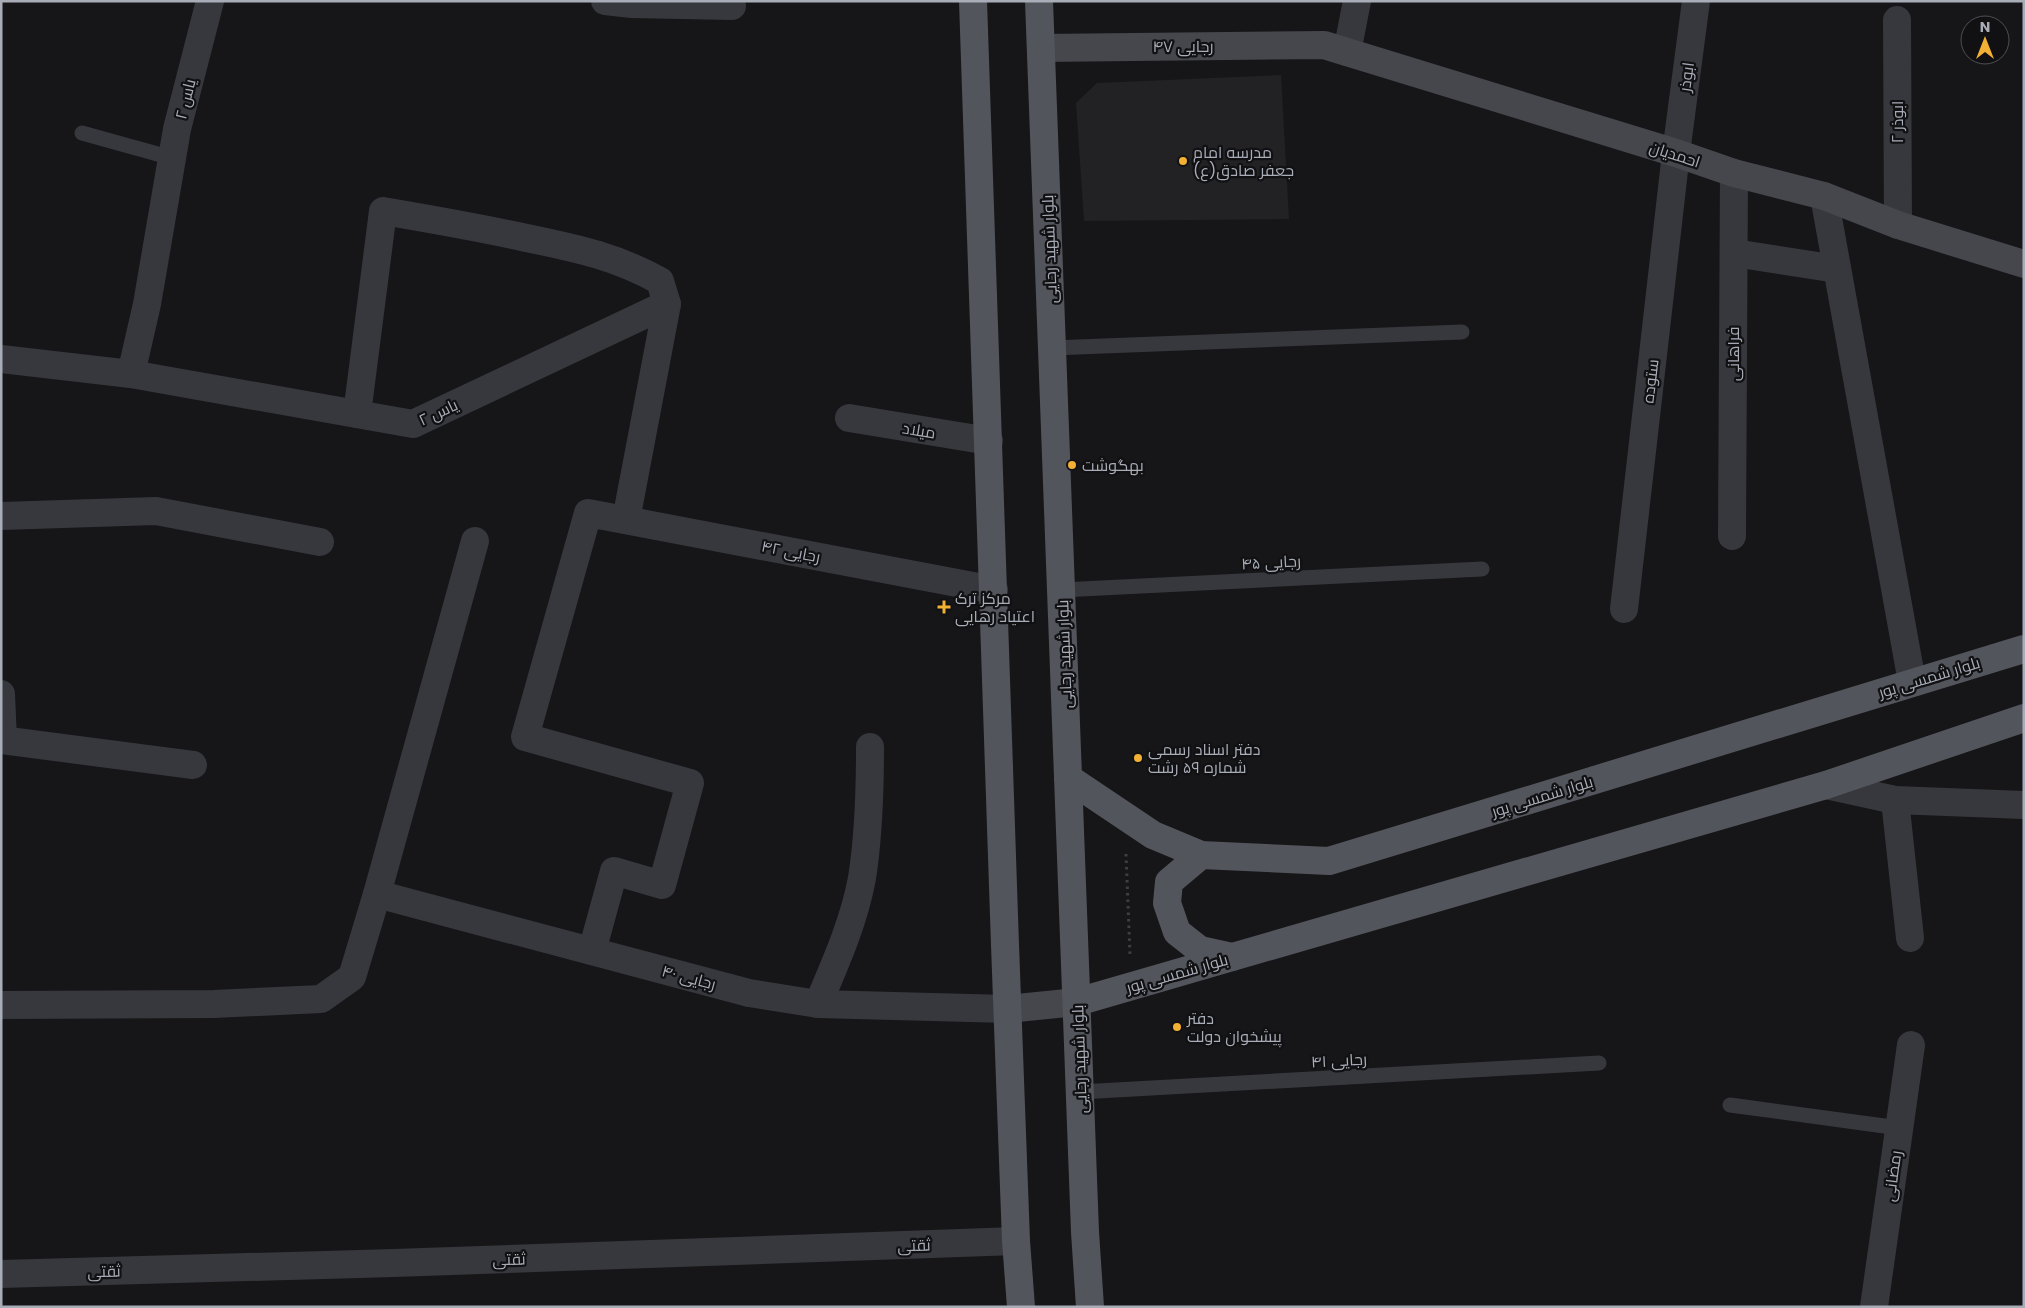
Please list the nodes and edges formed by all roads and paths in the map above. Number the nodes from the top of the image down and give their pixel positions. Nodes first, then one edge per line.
1 (210, 1) edge
2 (605, 1) edge
3 (973, 1) edge
4 (1039, 1) edge
5 (1357, 1) edge
6 (1696, 1) edge
7 (731, 4) edge
8 (1897, 20) dead end
9 (1041, 48) junction
10 (1336, 49) junction
11 (82, 133) dead end
12 (1676, 153) junction
13 (172, 158) junction
14 (1734, 173) junction
15 (1824, 196) junction
16 (1898, 225) junction
17 (1734, 253) junction
18 (2024, 264) edge
19 (1837, 269) junction
20 (667, 304) junction
21 (1462, 332) dead end
22 (1052, 348) junction
23 (1, 359) edge
24 (131, 374) junction
25 (357, 414) junction
26 (849, 418) dead end
27 (989, 441) junction
28 (1, 516) edge
29 (626, 520) junction
30 (1732, 536) dead end
31 (475, 540) dead end
32 (320, 542) dead end
33 (1482, 569) dead end
34 (994, 590) junction
35 (1061, 590) junction
36 (1624, 609) dead end
37 (2024, 649) edge
38 (1912, 682) junction
39 (1, 694) edge
40 (2024, 718) edge
41 (2, 740) edge
42 (870, 748) dead end
43 (193, 766) dead end
44 (1068, 778) junction
45 (1826, 785) junction
46 (1895, 800) junction
47 (2024, 805) edge
48 (1125, 816) junction
49 (1200, 855) junction
50 (377, 894) junction
51 (1910, 938) dead end
52 (592, 951) junction
53 (1233, 957) junction
54 (1132, 986) junction
55 (1077, 1002) junction
56 (818, 1004) junction
57 (1, 1006) edge
58 (1008, 1009) junction
59 (1911, 1045) dead end
60 (1599, 1063) dead end
61 (1080, 1092) junction
62 (1730, 1105) dead end
63 (1899, 1128) junction
64 (1016, 1241) junction
65 (1, 1274) edge
66 (1021, 1307) edge
67 (1090, 1307) edge
68 (1874, 1307) edge

1 - 13 street, یاس ۲
2 - 7 street
3 - 27 main road
4 - 9 main road, بلوار شهید رجایی
5 - 10 street
6 - 12 street, ابوذر
8 - 16 street, ابوذر ۲
9 - 10 street, رجایی ۴۷
9 - 22 main road, بلوار شهید رجایی
10 - 12 street, احمدیان
11 - 13 lane
12 - 14 street, احمدیان
12 - 36 street, ستوده
13 - 24 street, یاس ۲
14 - 15 street, احمدیان
14 - 17 street, فراهانی
15 - 16 street, احمدیان
15 - 19 street
16 - 18 street, احمدیان
17 - 19 street
17 - 30 street, فراهانی
19 - 38 street
20 - 25 street, یاس ۲
20 - 25 street
20 - 29 street
21 - 22 lane
22 - 35 main road, بلوار شهید رجایی
23 - 24 street, یاس ۲
24 - 25 street, یاس ۲
26 - 27 street, میلاد
27 - 34 main road
28 - 32 street
29 - 34 street, رجایی ۴۲
29 - 52 street, رجایی ۴۲
31 - 50 street
33 - 35 lane, رجایی ۴۵
34 - 58 main road
35 - 44 main road, بلوار شهید رجایی
37 - 38 main road, بلوار شمسی پور
38 - 49 main road, بلوار شمسی پور
39 - 41 street
40 - 45 main road, بلوار شمسی پور
41 - 43 street
42 - 56 street
44 - 48 main road, بلوار شمسی پور
44 - 55 main road, بلوار شهید رجایی
45 - 46 street
45 - 53 main road, بلوار شمسی پور
46 - 47 street
46 - 51 street
48 - 49 main road, بلوار شمسی پور
48 - 54 path
49 - 53 main road
50 - 52 street, رجایی ۴۰
50 - 57 street
52 - 56 street, رجایی ۴۰
53 - 54 main road, بلوار شمسی پور
54 - 55 main road, بلوار شمسی پور
55 - 58 street
55 - 61 main road, بلوار شهید رجایی
56 - 58 street, رجایی ۴۰
58 - 64 main road
59 - 63 street, رمضانی
60 - 61 lane, رجایی ۴۱
61 - 67 main road, بلوار شهید رجایی
62 - 63 lane
63 - 68 street, رمضانی
64 - 65 street, ثقتی
64 - 66 main road

